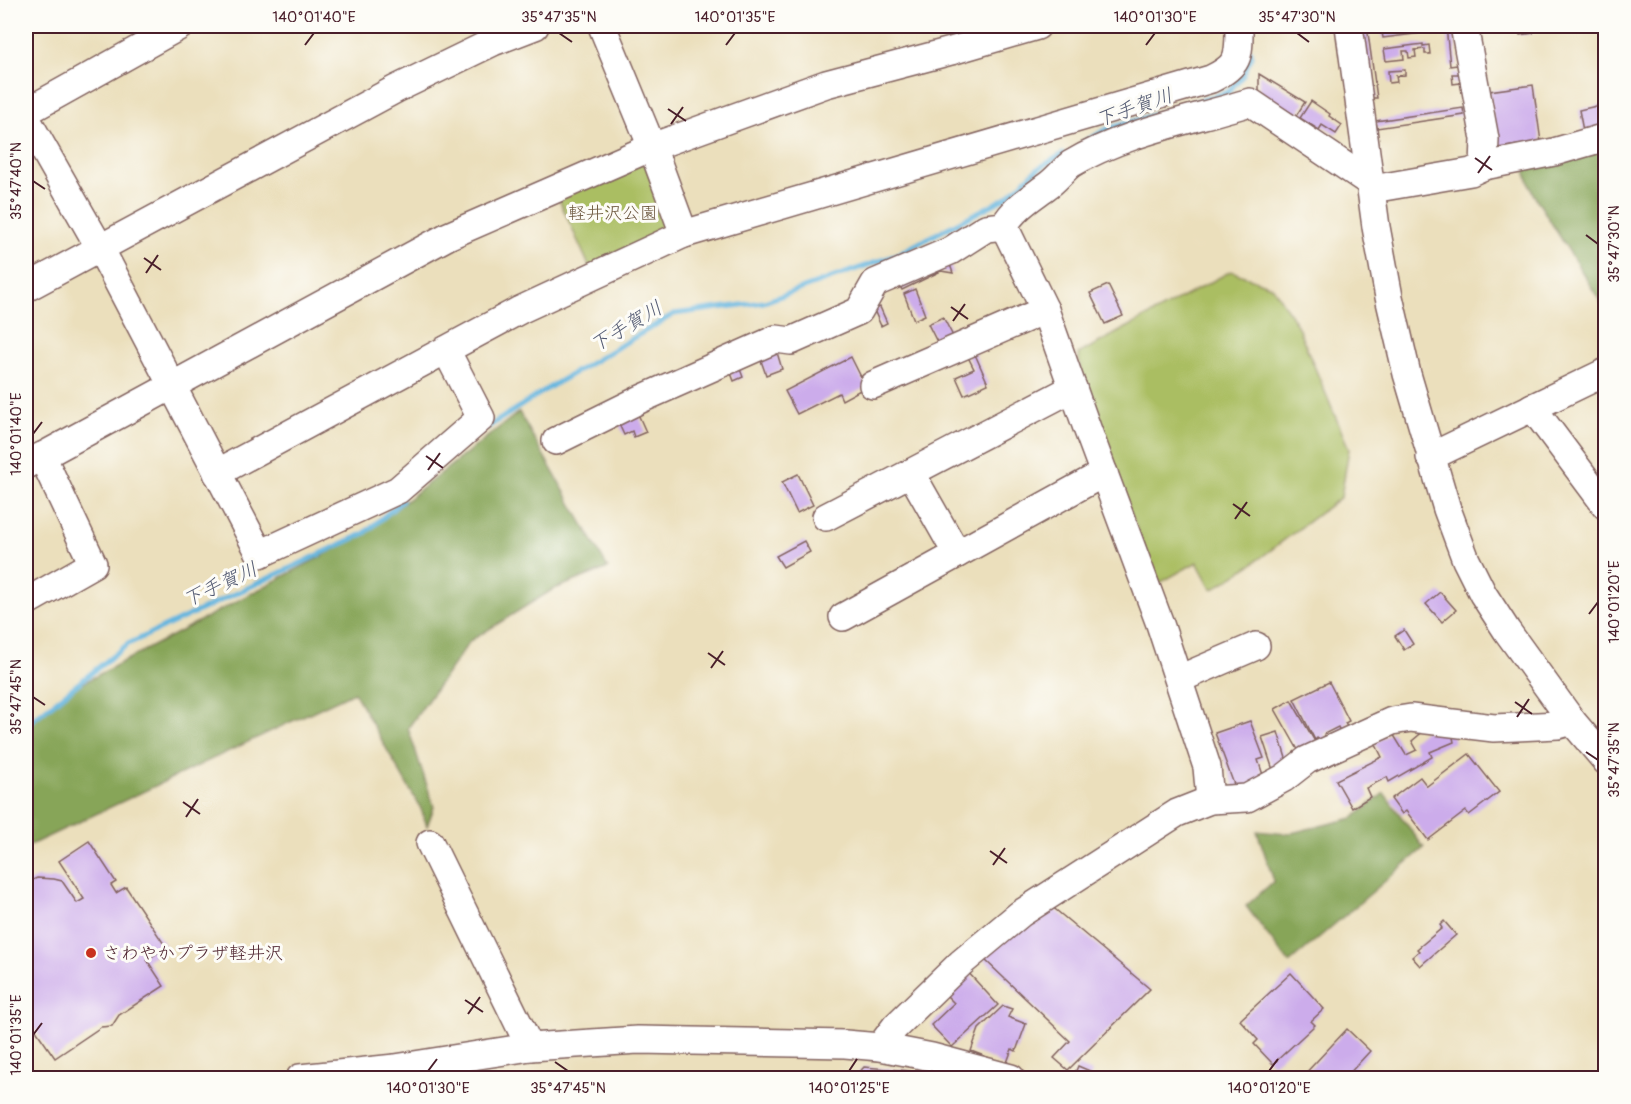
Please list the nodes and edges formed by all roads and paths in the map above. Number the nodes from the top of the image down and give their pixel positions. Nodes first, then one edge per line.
1 (180, 26) edge
2 (535, 26) edge
3 (602, 26) edge
4 (1037, 26) edge
5 (1239, 26) edge
6 (1349, 26) edge
7 (1464, 26) edge
8 (26, 112) edge
9 (26, 118) edge
10 (1605, 137) edge
11 (652, 147) junction
12 (1484, 166) junction
13 (1370, 182) junction
14 (1004, 226) junction
15 (684, 234) junction
16 (100, 248) junction
17 (26, 288) edge
18 (1045, 310) junction
19 (446, 350) junction
20 (1605, 372) edge
21 (873, 385) dead end
22 (171, 386) junction
23 (1073, 388) junction
24 (1532, 407) junction
25 (556, 441) dead end
26 (1430, 457) junction
27 (34, 460) edge
28 (217, 473) junction
29 (911, 473) junction
30 (1104, 473) junction
31 (1605, 506) edge
32 (826, 517) dead end
33 (957, 554) junction
34 (26, 602) edge
35 (843, 617) dead end
36 (1256, 646) dead end
37 (1179, 679) junction
38 (1572, 721) junction
39 (1605, 761) edge
40 (1210, 800) junction
41 (430, 843) dead end
42 (530, 1047) junction
43 (880, 1047) junction
44 (300, 1078) edge
45 (1011, 1078) edge

1 - 8 street
2 - 16 street
3 - 11 street
4 - 11 street
5 - 15 street
6 - 13 street
7 - 12 street
9 - 16 street
10 - 12 street
11 - 15 street
11 - 22 street
12 - 13 street
13 - 14 street
13 - 26 street
14 - 18 street
14 - 25 street
15 - 19 street
16 - 17 street
16 - 22 street
18 - 21 street
18 - 23 street
19 - 28 street
19 - 28 street
20 - 24 street
22 - 27 street
22 - 28 street
23 - 29 street
23 - 30 street
24 - 26 street
24 - 31 street
26 - 38 street
27 - 34 street
29 - 32 street
29 - 33 street
30 - 33 street
30 - 37 street
33 - 35 street
36 - 37 street
37 - 40 street
38 - 39 street
38 - 40 street
40 - 43 street
41 - 42 street
42 - 43 street
42 - 44 street
43 - 45 street

